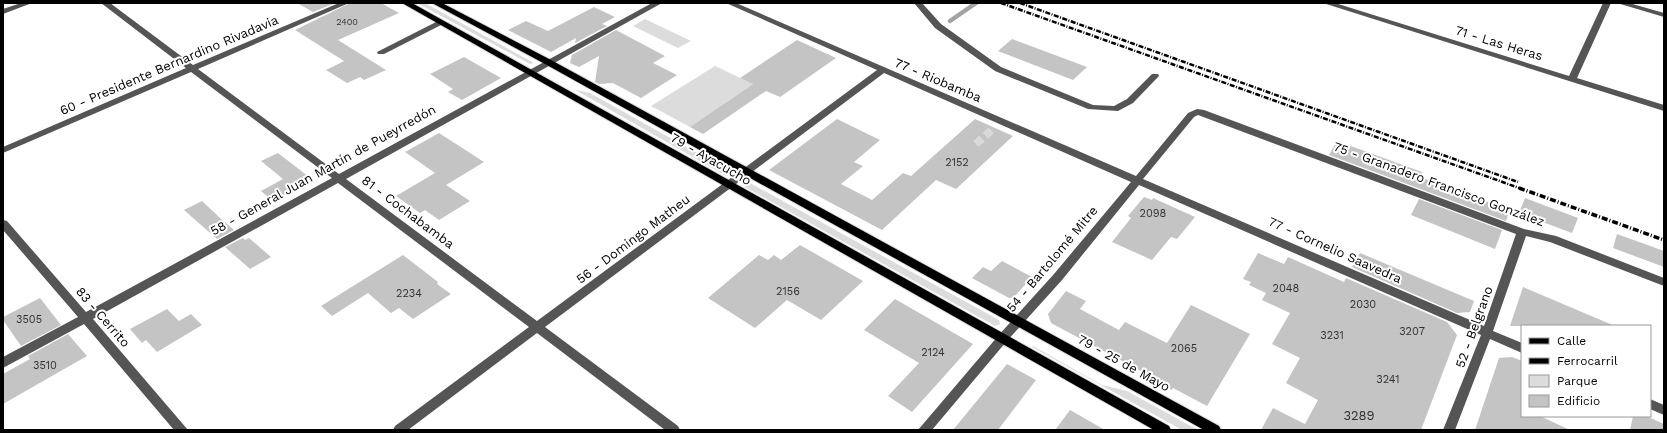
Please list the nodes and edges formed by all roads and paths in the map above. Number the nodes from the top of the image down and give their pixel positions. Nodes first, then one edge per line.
1 (28, 3) edge
2 (105, 3) edge
3 (345, 3) edge
4 (406, 3) edge
5 (436, 3) edge
6 (658, 3) edge
7 (730, 3) edge
8 (918, 3) edge
9 (1327, 3) edge
10 (1607, 3) edge
11 (1621, 3) edge
12 (3, 12) edge
13 (1664, 15) edge
14 (441, 22) junction
15 (381, 52) dead end
16 (548, 62) junction
17 (192, 69) junction
18 (883, 70) junction
19 (530, 72) junction
20 (1155, 76) dead end
21 (1572, 79) junction
22 (1664, 108) edge
23 (1204, 113) joint
24 (3, 150) edge
25 (745, 172) junction
26 (338, 177) junction
27 (1136, 180) junction
28 (729, 185) junction
29 (3, 223) edge
30 (1522, 232) junction
31 (1664, 282) edge
32 (85, 318) junction
33 (1018, 321) junction
34 (538, 327) junction
35 (1487, 333) junction
36 (1002, 339) junction
37 (1521, 348) edge
38 (3, 363) edge
39 (1651, 404) edge
40 (1664, 410) edge
41 (182, 430) edge
42 (399, 430) edge
43 (674, 430) edge
44 (924, 430) edge
45 (1165, 430) edge
46 (1215, 430) edge
47 (1449, 430) edge

1 - 12 street
2 - 17 street, 81 - Cochabamba
3 - 17 street, 60 - Presidente Bernardino Rivadavia
4 - 14 main road, 79 - Ayacucho
5 - 16 main road, 79 - Ayacucho
6 - 16 street, 58 - General Juan Martín de Pueyrredón
7 - 18 street, 77 - Riobamba
8 - 20 street
9 - 21 street, 71 - Las Heras
10 - 21 street
11 - 13 street
14 - 15 street
14 - 19 main road, 79 - Ayacucho
16 - 19 street, 58 - General Juan Martín de Pueyrredón
16 - 25 main road, 79 - Ayacucho
17 - 24 street, 60 - Presidente Bernardino Rivadavia
17 - 26 street, 81 - Cochabamba
18 - 25 street, 56 - Domingo Matheu
18 - 27 street, 77 - Riobamba
19 - 26 street, 58 - General Juan Martín de Pueyrredón
19 - 28 main road, 79 - Ayacucho
21 - 22 street, 71 - Las Heras
23 - 27 street, 54 - Bartolomé Mitre
23 - 30 street, 75 - Granadero Francisco González
25 - 28 street, 56 - Domingo Matheu
25 - 33 main road, 79 - Ayacucho
26 - 32 street, 58 - General Juan Martín de Pueyrredón
26 - 34 street, 81 - Cochabamba
27 - 33 street, 54 - Bartolomé Mitre
27 - 35 street, 77 - Cornelio Saavedra
28 - 34 street, 56 - Domingo Matheu
28 - 36 main road, 79 - Ayacucho
29 - 32 street, 83 - Cerrito
30 - 31 street, 75 - Granadero Francisco González
30 - 35 street, 52 - Belgrano
32 - 38 street, 58 - General Juan Martín de Pueyrredón
32 - 41 street, 83 - Cerrito
33 - 36 street, 54 - Bartolomé Mitre
33 - 46 main road, 79 - 25 de Mayo
34 - 42 street, 56 - Domingo Matheu
34 - 43 street, 81 - Cochabamba
35 - 37 street, 77 - Cornelio Saavedra
35 - 47 street, 52 - Belgrano
36 - 44 street, 54 - Bartolomé Mitre
36 - 45 main road
39 - 40 street

